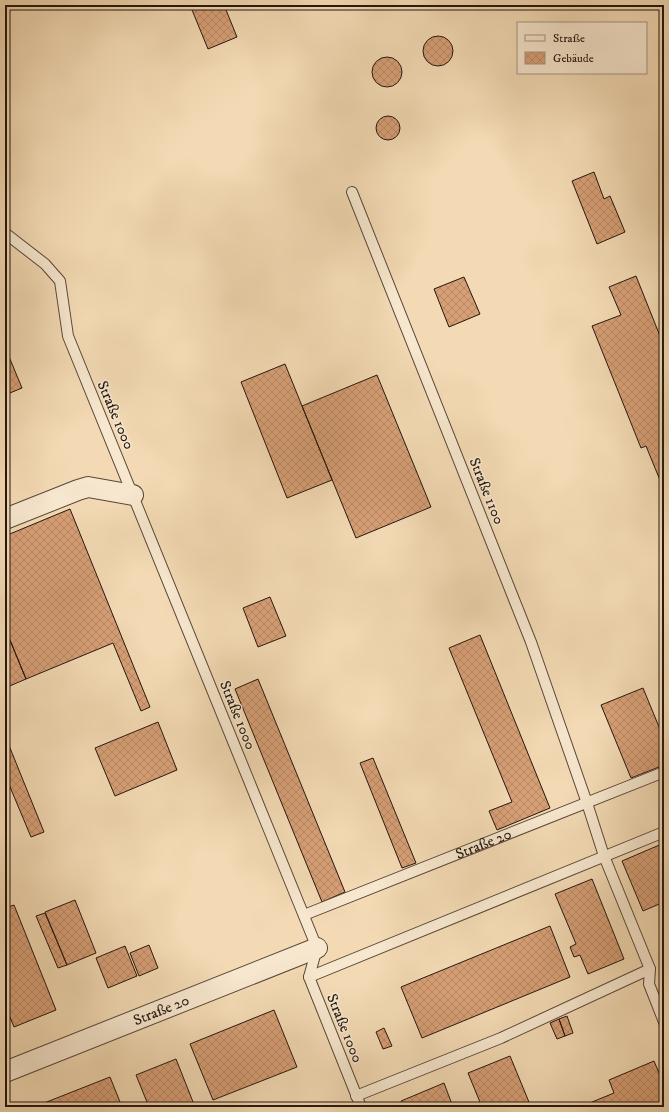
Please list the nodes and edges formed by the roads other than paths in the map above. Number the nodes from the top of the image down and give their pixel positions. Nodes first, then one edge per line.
1 (352, 192) dead end
2 (5, 233) edge
3 (133, 495) junction
4 (5, 519) edge
5 (664, 772) edge
6 (587, 803) junction
7 (664, 832) edge
8 (604, 856) junction
9 (304, 916) junction
10 (317, 948) junction
11 (650, 969) junction
12 (309, 977) junction
13 (664, 1022) edge
14 (5, 1072) edge
15 (356, 1096) junction
16 (360, 1107) edge

1 - 6 lane, Straße 1100
2 - 3 lane, Straße 1000
3 - 4 street
3 - 9 lane, Straße 1000
5 - 6 lane, Straße 20
6 - 8 lane, Straße 1100
6 - 9 lane, Straße 20
7 - 8 lane
8 - 11 lane, Straße 1100
8 - 12 lane
9 - 10 lane, Straße 1000
10 - 12 lane
10 - 14 street, Straße 20
11 - 13 lane, Straße 1100
11 - 15 lane
12 - 15 lane, Straße 1000
15 - 16 lane, Straße 1000

